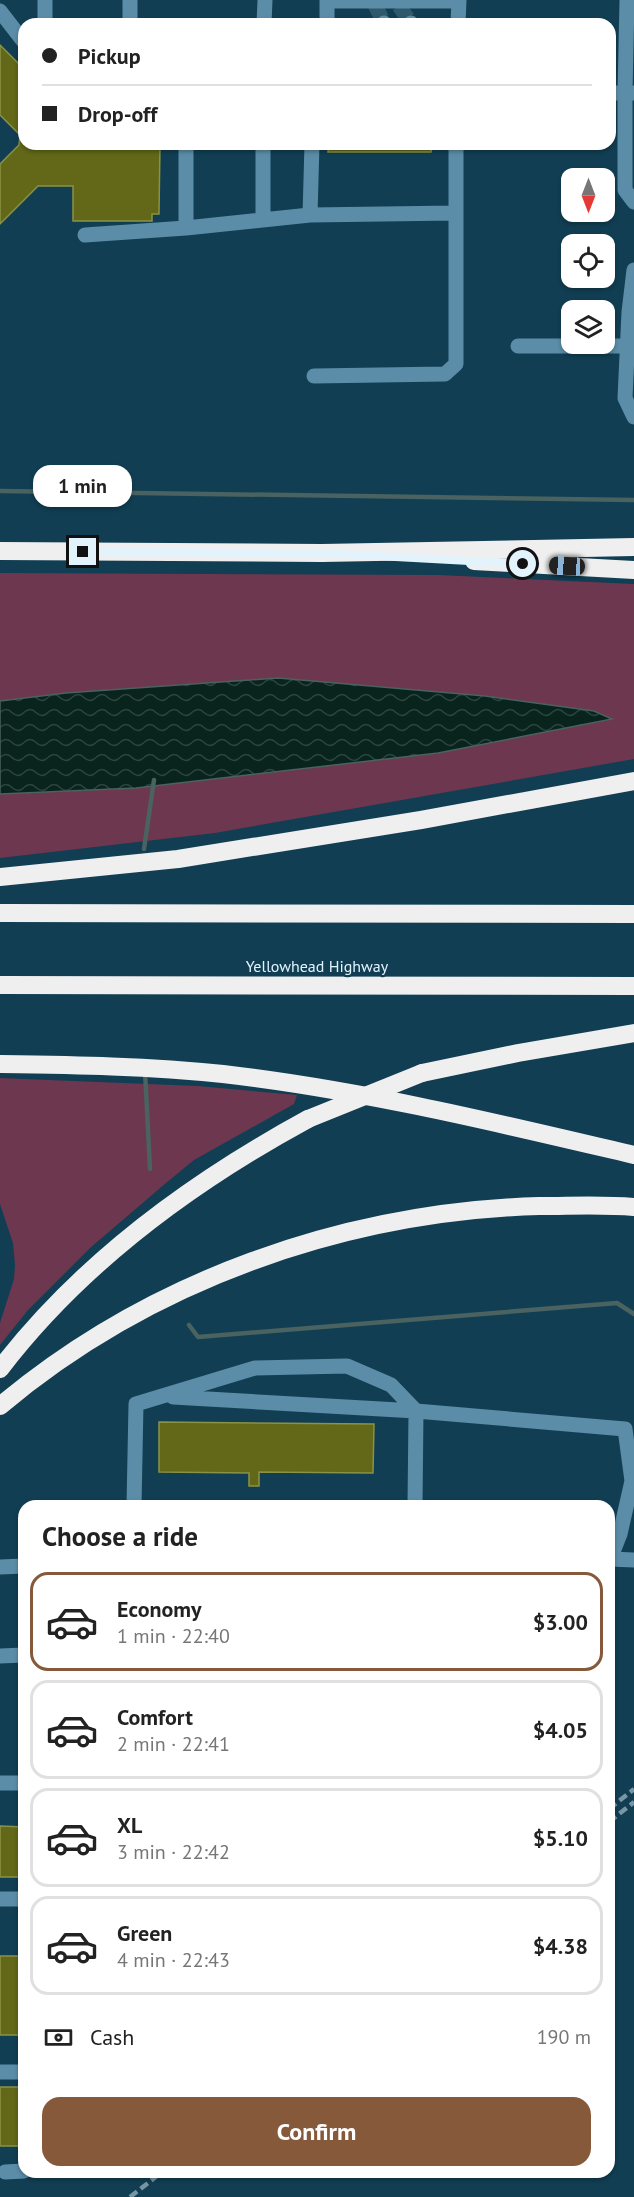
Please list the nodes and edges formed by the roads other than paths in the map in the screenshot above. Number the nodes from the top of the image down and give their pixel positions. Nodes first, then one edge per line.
1 (45, 0) edge
2 (130, 0) edge
3 (265, 0) edge
4 (327, 0) edge
5 (627, 0) edge
6 (459, 1) edge
7 (373, 3) edge
8 (398, 3) edge
9 (0, 11) edge
10 (45, 18) edge
11 (130, 18) edge
12 (264, 18) edge
13 (327, 18) edge
14 (458, 18) edge
15 (18, 34) edge
16 (623, 93) edge
17 (186, 150) edge
18 (263, 150) edge
19 (312, 150) edge
20 (456, 150) edge
21 (634, 202) edge
22 (455, 213) junction
23 (310, 215) junction
24 (263, 220) junction
25 (186, 228) junction
26 (85, 235) dead end
27 (634, 270) edge
28 (518, 346) dead end
29 (627, 346) junction
30 (314, 376) dead end
31 (634, 417) edge
32 (634, 547) edge
33 (0, 551) edge
34 (322, 553) junction
35 (634, 570) edge
36 (634, 781) edge
37 (0, 877) edge
38 (0, 913) edge
39 (634, 914) edge
40 (0, 985) edge
41 (634, 986) edge
42 (634, 1033) edge
43 (0, 1064) edge
44 (634, 1155) edge
45 (634, 1207) edge
46 (0, 1369) edge
47 (165, 1397) junction
48 (0, 1406) edge
49 (416, 1412) junction
50 (630, 1430) edge
51 (134, 1500) edge
52 (415, 1500) edge
53 (615, 1546) edge
54 (615, 1560) edge
55 (634, 1560) edge
56 (18, 1566) edge
57 (0, 1567) edge
58 (18, 1655) edge
59 (0, 1656) edge
60 (0, 1782) edge
61 (18, 1783) edge
62 (0, 1899) edge
63 (18, 1899) edge
64 (0, 2072) edge
65 (18, 2072) edge
66 (18, 2171) edge
67 (5, 2172) dead end

1 - 10 lane
2 - 11 lane
3 - 12 lane
4 - 7 lane
4 - 13 lane
5 - 16 lane
6 - 8 lane
6 - 14 lane
7 - 8 lane
9 - 15 lane
16 - 21 lane
17 - 25 lane
18 - 24 lane
19 - 23 lane
20 - 22 lane
22 - 23 lane
22 - 30 lane
23 - 24 lane
24 - 25 lane
25 - 26 lane
27 - 29 lane
28 - 29 lane
29 - 31 lane
32 - 34 highway
33 - 34 highway
34 - 35 highway
36 - 37 highway
38 - 39 highway
40 - 41 highway, Yellowhead Highway
42 - 46 highway, bridge
43 - 44 highway
45 - 48 highway
47 - 49 lane
47 - 49 lane
47 - 51 lane
49 - 50 lane
49 - 52 lane
50 - 53 lane
54 - 55 lane
56 - 57 lane
58 - 59 lane
60 - 61 lane
62 - 63 lane
64 - 65 lane
66 - 67 lane

